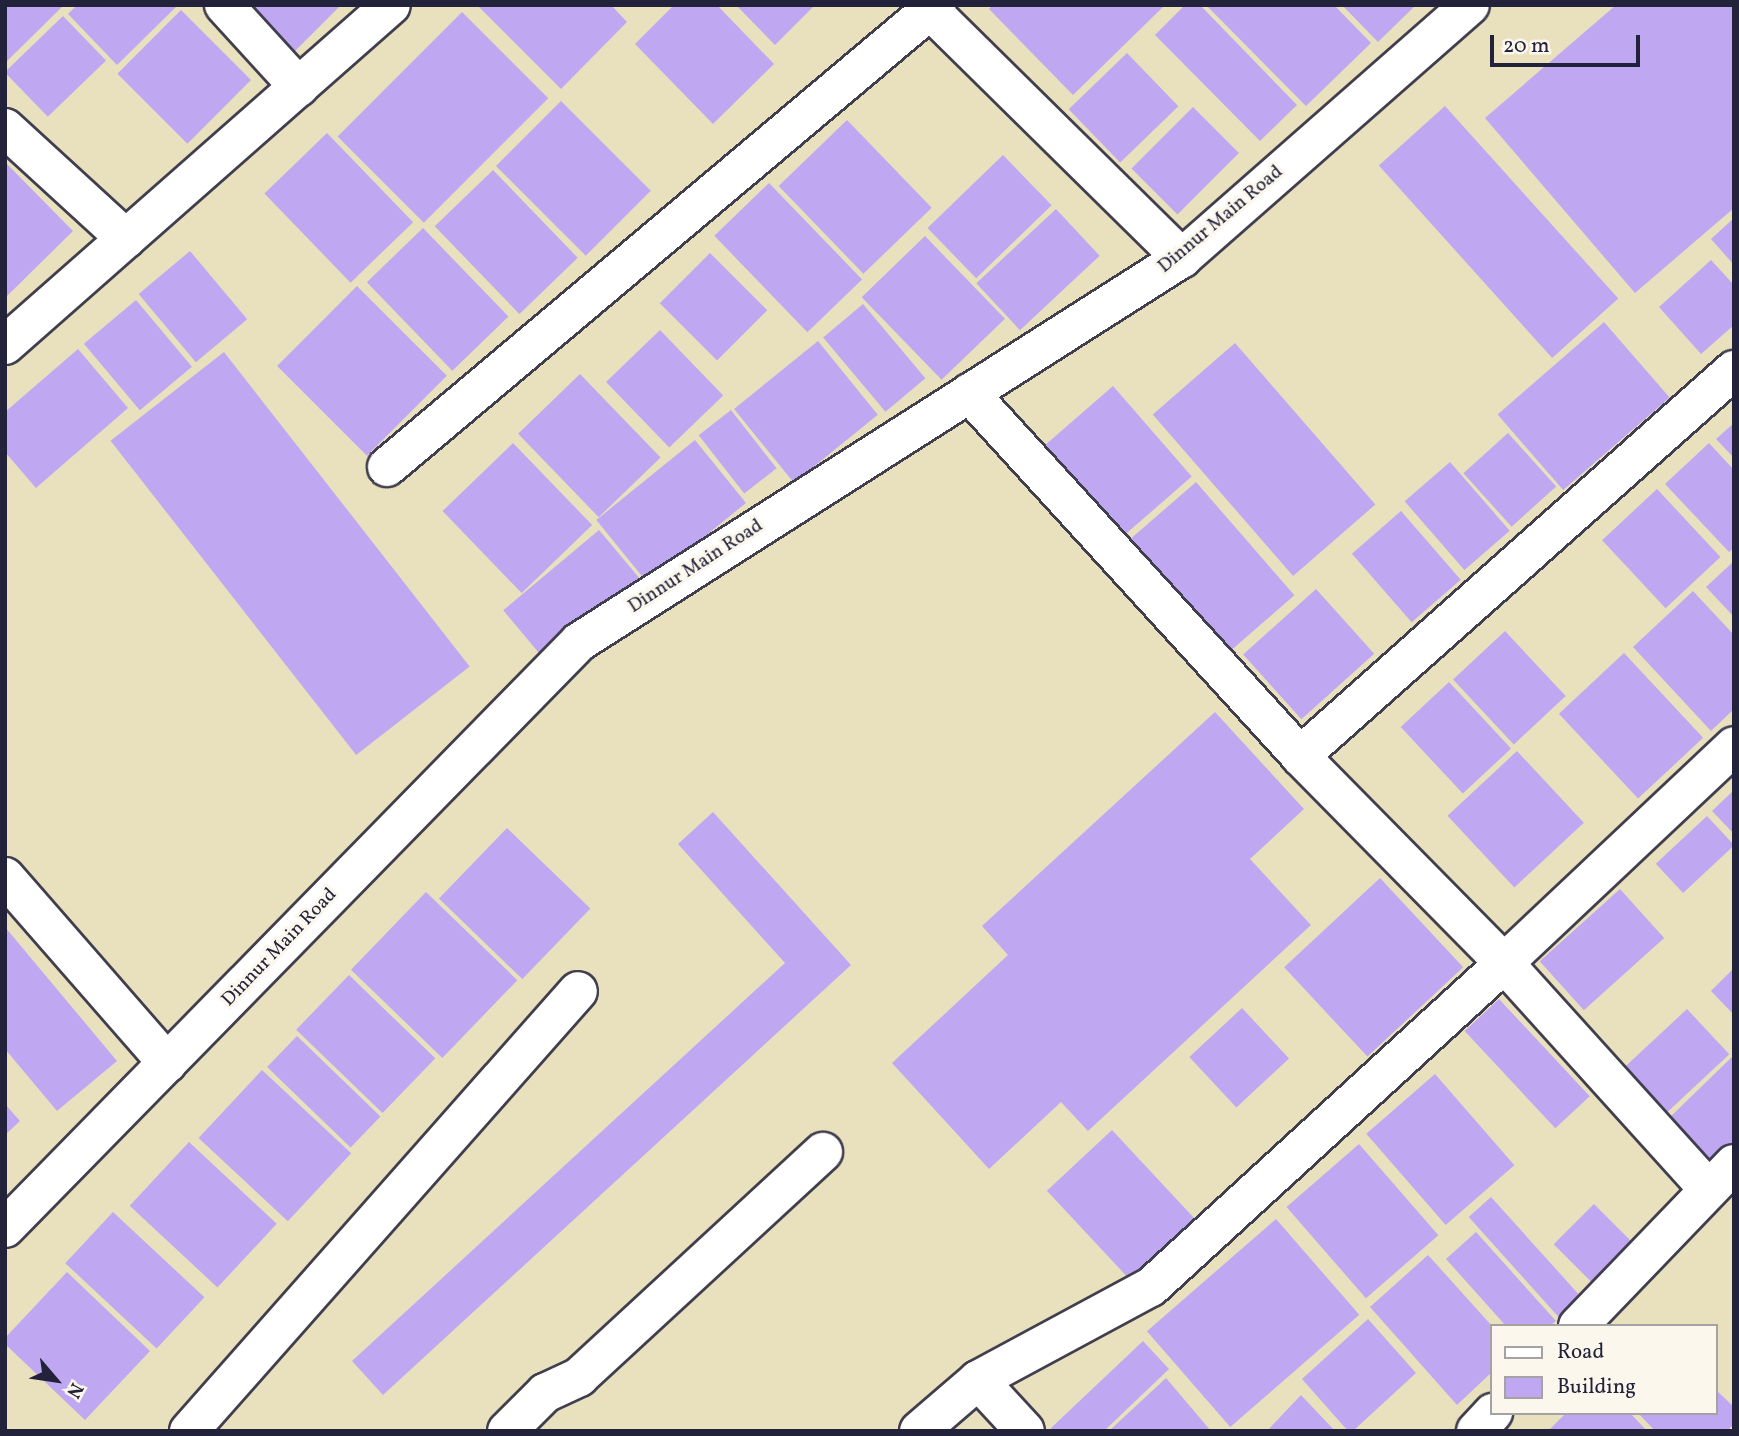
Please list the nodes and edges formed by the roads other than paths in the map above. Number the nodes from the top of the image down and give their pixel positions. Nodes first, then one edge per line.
1 (223, 5) edge
2 (391, 5) edge
3 (1470, 5) edge
4 (930, 7) edge
5 (299, 86) junction
6 (5, 128) edge
7 (126, 239) junction
8 (1182, 258) junction
9 (5, 345) edge
10 (1734, 370) edge
11 (969, 393) junction
12 (387, 467) dead end
13 (1734, 746) edge
14 (1300, 756) junction
15 (5, 877) edge
16 (1504, 963) junction
17 (578, 991) dead end
18 (167, 1063) junction
19 (823, 1152) dead end
20 (1721, 1176) edge
21 (5, 1228) edge
22 (1580, 1324) edge
23 (978, 1380) junction
24 (1491, 1415) edge
25 (1506, 1415) edge
26 (189, 1431) edge
27 (507, 1431) edge
28 (919, 1431) edge
29 (1025, 1431) edge
30 (1476, 1431) edge
31 (1521, 1431) edge

1 - 5 street
2 - 5 street
3 - 8 street, Dinnur Main Road
4 - 8 street
4 - 12 street
5 - 7 street
6 - 7 street
7 - 9 street
8 - 11 street, Dinnur Main Road
10 - 14 street
11 - 14 street
11 - 18 street, Dinnur Main Road
13 - 16 street
14 - 16 street
15 - 18 street
16 - 20 street
16 - 23 street
17 - 26 street
18 - 21 street, Dinnur Main Road
19 - 27 street
20 - 22 street
23 - 28 street
23 - 29 street
24 - 30 street
25 - 31 street

